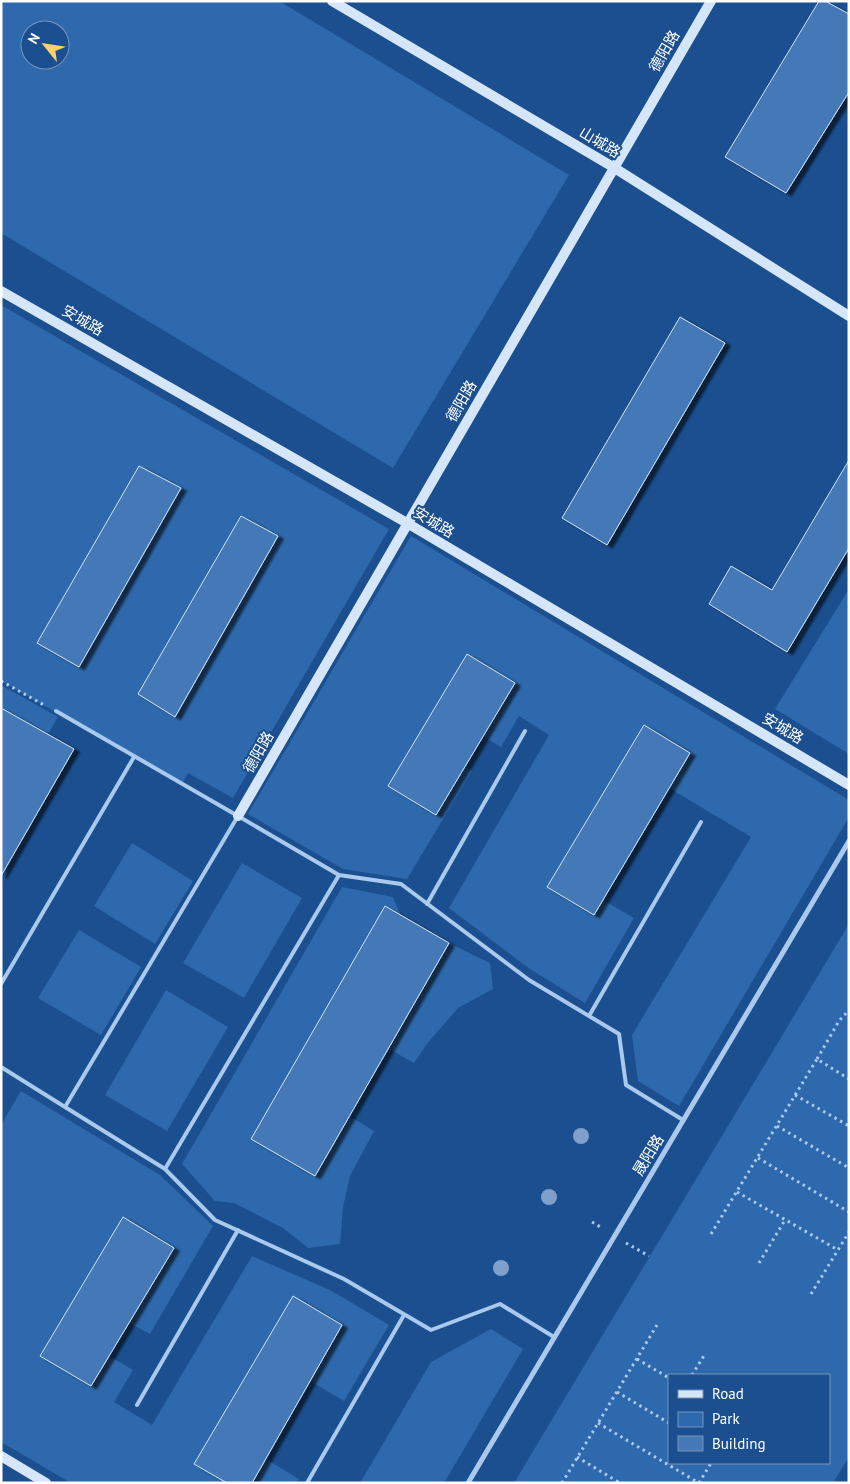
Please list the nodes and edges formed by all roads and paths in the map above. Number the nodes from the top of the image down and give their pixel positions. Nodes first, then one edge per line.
1 (332, 1) edge
2 (711, 1) edge
3 (613, 167) junction
4 (1, 291) edge
5 (849, 316) edge
6 (407, 523) junction
7 (1, 681) edge
8 (56, 711) joint
9 (525, 731) dead end
10 (134, 757) junction
11 (849, 785) edge
12 (238, 816) junction
13 (701, 822) dead end
14 (849, 841) edge
15 (339, 875) junction
16 (427, 904) junction
17 (1, 984) edge
18 (849, 1010) edge
19 (589, 1016) junction
20 (817, 1059) junction
21 (1, 1067) edge
22 (849, 1078) edge
23 (795, 1095) junction
24 (65, 1107) junction
25 (683, 1120) junction
26 (777, 1126) junction
27 (849, 1126) edge
28 (758, 1158) junction
29 (849, 1168) edge
30 (165, 1170) junction
31 (737, 1192) junction
32 (849, 1212) edge
33 (785, 1220) junction
34 (238, 1230) junction
35 (849, 1232) edge
36 (711, 1234) dead end
37 (838, 1250) junction
38 (759, 1263) dead end
39 (811, 1294) dead end
40 (404, 1314) junction
41 (657, 1325) dead end
42 (554, 1337) junction
43 (705, 1354) dead end
44 (636, 1359) junction
45 (693, 1374) edge
46 (668, 1377) edge
47 (617, 1392) junction
48 (137, 1405) dead end
49 (668, 1422) edge
50 (598, 1423) junction
51 (1, 1456) edge
52 (577, 1457) junction
53 (710, 1464) edge
54 (46, 1483) edge
55 (307, 1483) edge
56 (468, 1483) edge
57 (562, 1483) edge
58 (620, 1483) edge
59 (699, 1483) edge

1 - 3 street, 山城路
2 - 3 street, 德阳路
3 - 5 street, 山城路
3 - 6 street, 德阳路
4 - 6 street, 安城路
6 - 11 street, 安城路
6 - 12 street, 德阳路
7 - 8 path
8 - 10 lane
9 - 16 lane
10 - 12 lane
10 - 17 lane
12 - 15 lane
12 - 24 lane
13 - 19 lane
14 - 25 street, 晟阳路
15 - 16 lane
15 - 30 lane
16 - 19 lane
18 - 20 path
19 - 25 lane
20 - 22 path
20 - 23 path
21 - 24 lane
23 - 26 path
23 - 27 path
24 - 30 lane
25 - 42 street, 晟阳路
26 - 28 path
26 - 29 path
28 - 31 path
28 - 32 path
30 - 34 lane
31 - 33 path
31 - 36 path
33 - 37 path
33 - 38 path
34 - 40 lane
34 - 48 lane
35 - 37 path
37 - 39 path
40 - 42 lane
40 - 55 lane
41 - 44 path
42 - 56 street, 晟阳路
43 - 45 path
44 - 46 path
44 - 47 path
47 - 49 path
47 - 50 path
50 - 52 path
50 - 59 path
51 - 54 street
52 - 57 path
52 - 58 path
53 - 59 path

